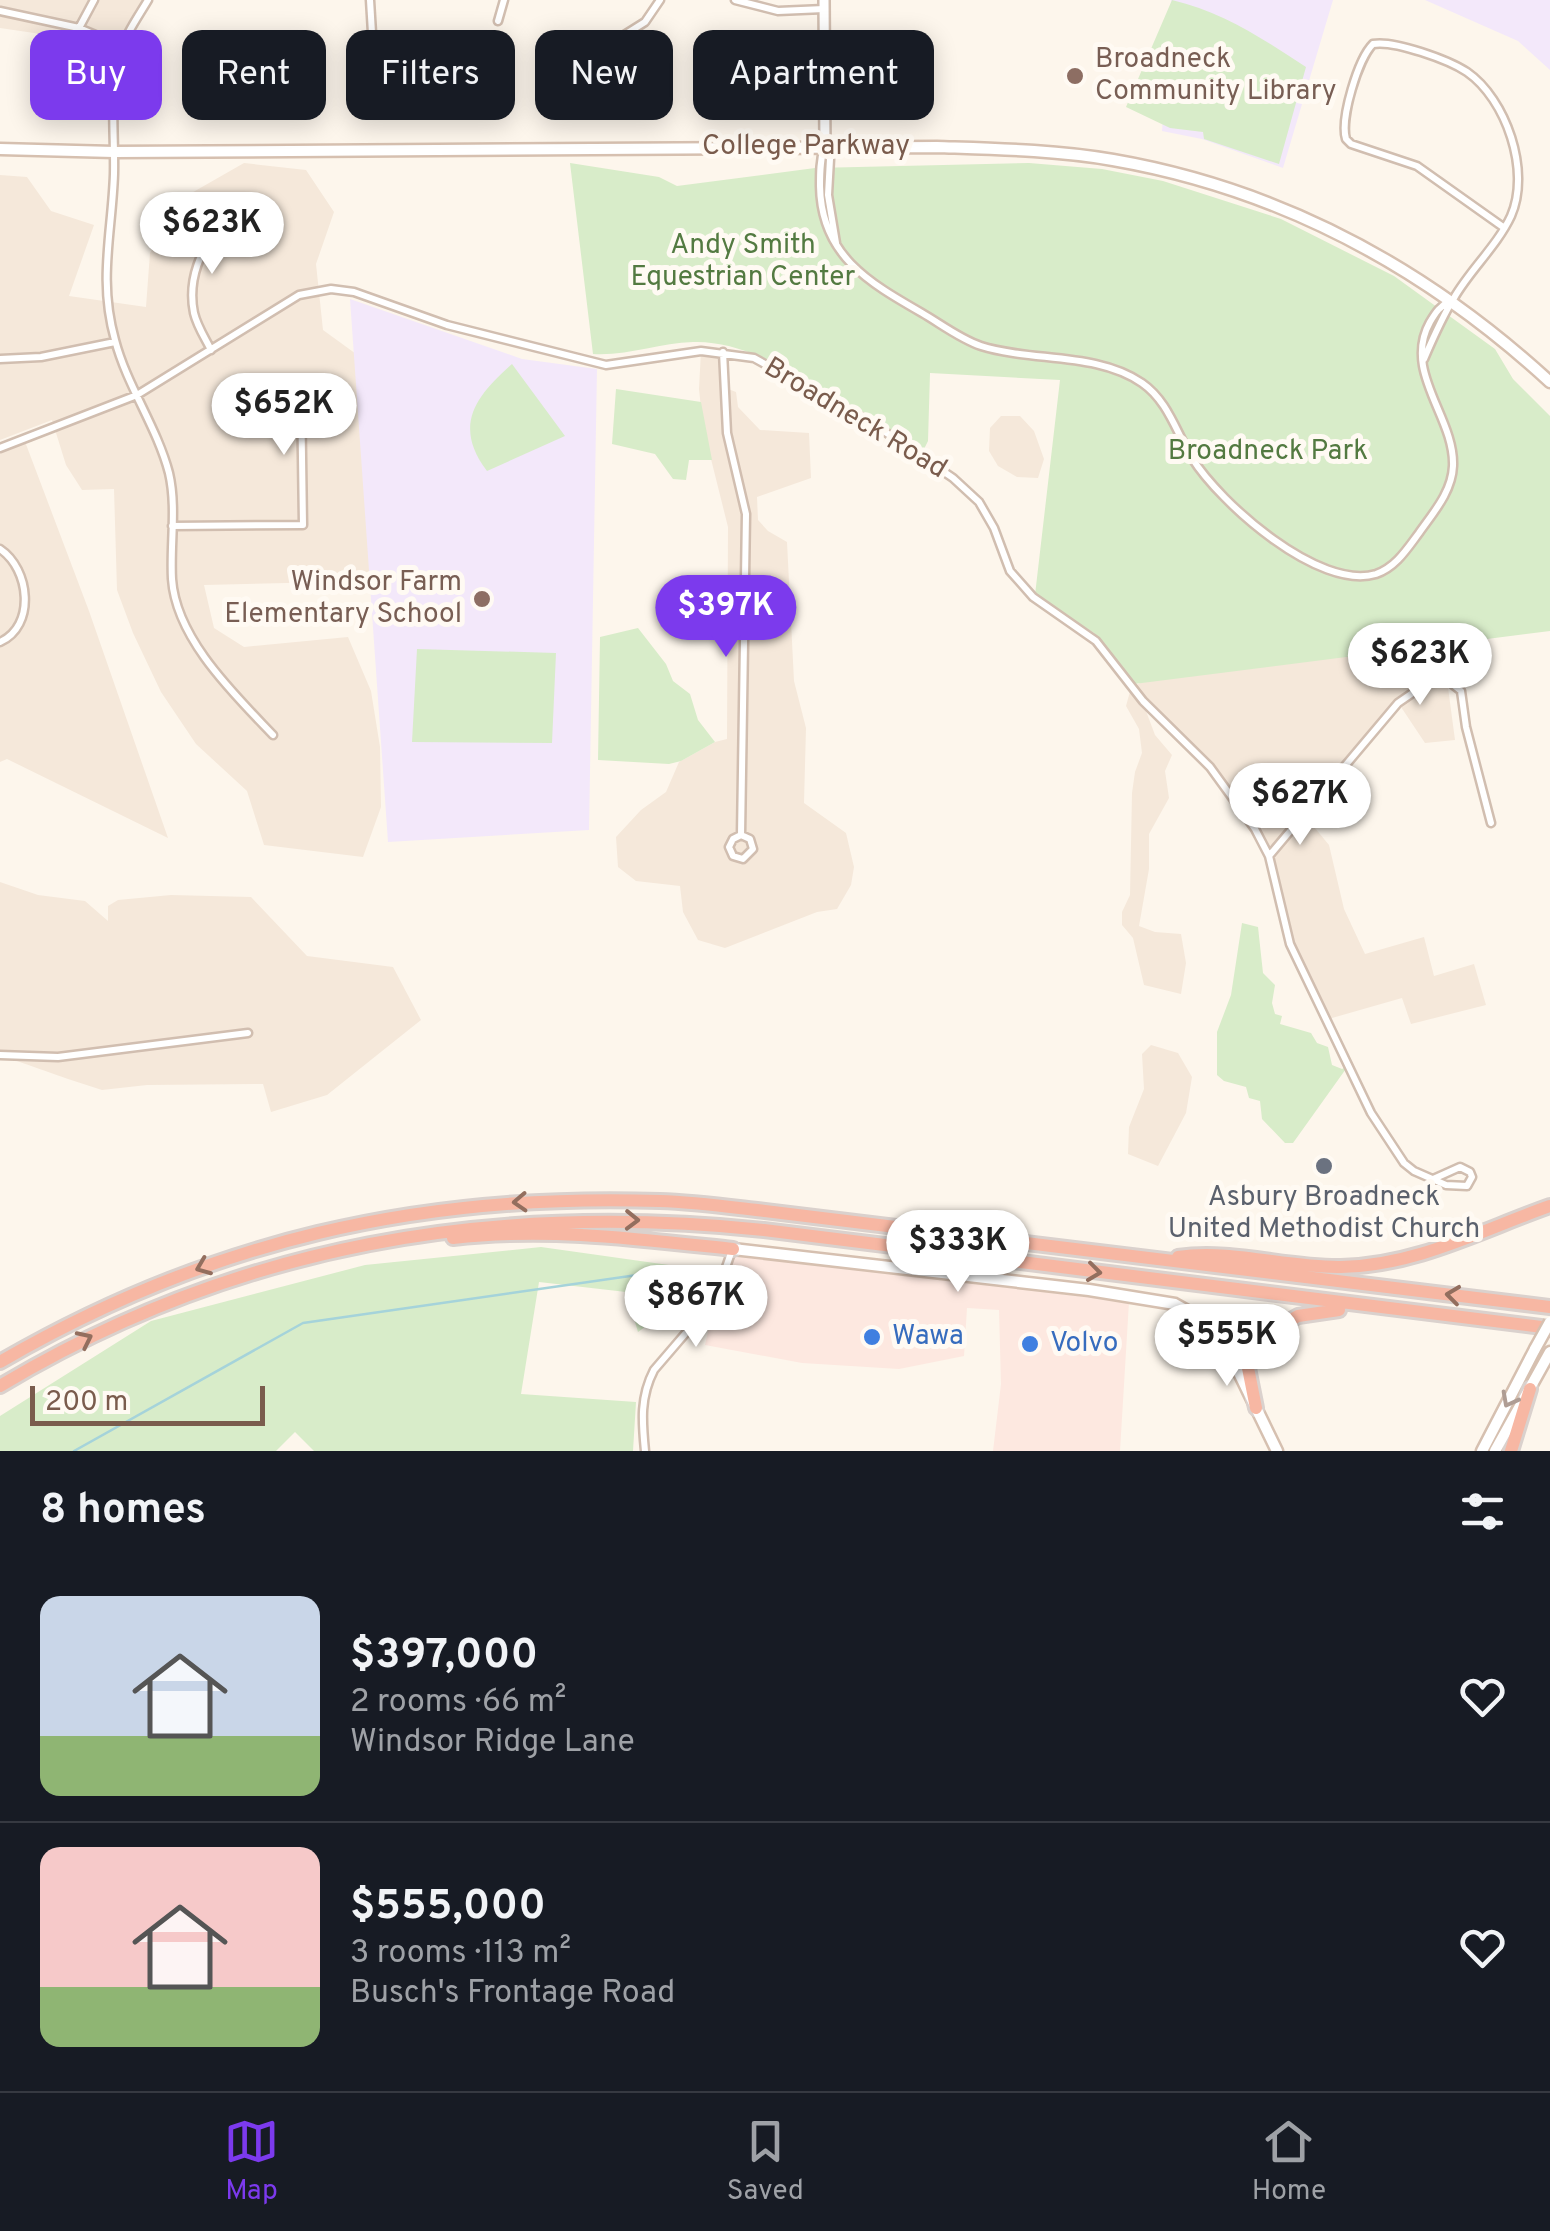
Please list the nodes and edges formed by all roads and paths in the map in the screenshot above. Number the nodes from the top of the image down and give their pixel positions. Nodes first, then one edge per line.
1 (94, 0) edge
2 (148, 0) edge
3 (370, 0) edge
4 (504, 0) edge
5 (660, 0) edge
6 (735, 0) edge
7 (824, 5) edge
8 (0, 12) edge
9 (498, 21) dead end
10 (79, 28) junction
11 (84, 30) edge
12 (131, 30) edge
13 (372, 30) edge
14 (633, 30) edge
15 (114, 120) edge
16 (825, 147) junction
17 (0, 149) edge
18 (114, 152) junction
19 (1504, 228) junction
20 (268, 230) dead end
21 (1452, 300) junction
22 (115, 342) junction
23 (211, 350) junction
24 (723, 352) junction
25 (0, 359) edge
26 (1550, 382) edge
27 (301, 390) dead end
28 (137, 395) junction
29 (0, 448) edge
30 (172, 526) junction
31 (0, 549) edge
32 (0, 642) edge
33 (273, 736) dead end
34 (1491, 823) dead end
35 (741, 836) dead end
36 (1269, 856) junction
37 (248, 1033) dead end
38 (0, 1055) edge
39 (1431, 1180) junction
40 (1550, 1204) edge
41 (396, 1240) junction
42 (733, 1249) junction
43 (1162, 1260) junction
44 (1550, 1307) edge
45 (1382, 1308) junction
46 (1550, 1325) edge
47 (1248, 1346) junction
48 (1550, 1352) edge
49 (1232, 1354) junction
50 (0, 1362) edge
51 (0, 1386) edge
52 (1530, 1389) junction
53 (1256, 1408) junction
54 (645, 1451) edge
55 (1277, 1451) edge
56 (1482, 1451) edge
57 (1495, 1451) edge
58 (1512, 1451) edge

1 - 10 street
2 - 12 street
3 - 13 street
4 - 9 street
5 - 14 street
6 - 7 street
7 - 16 street
8 - 10 street
10 - 11 street
15 - 18 street
16 - 18 main road, College Parkway
16 - 21 main road, College Parkway
16 - 21 street
17 - 18 main road, College Parkway
18 - 22 street
19 - 19 street
19 - 21 street
20 - 23 street
21 - 26 main road, College Parkway
22 - 25 street
22 - 28 street
23 - 24 street, Broadneck Road
23 - 28 street, Broadneck Road
24 - 35 street
24 - 36 street, Broadneck Road
27 - 30 street
28 - 29 street, Broadneck Road
28 - 30 street
30 - 33 street
31 - 32 street
34 - 36 street
36 - 39 street, Broadneck Road
37 - 38 street
39 - 39 street
40 - 43 highway
41 - 42 highway
41 -> 45 highway
51 -> 41 highway
42 - 49 main road
42 - 54 street
44 -> 43 highway
43 -> 50 highway
45 - 46 highway
45 - 47 highway
46 -> 56 main road, bridge
47 - 49 highway
47 - 53 highway
48 - 52 main road
49 - 53 main road
52 - 57 main road
52 - 58 highway
53 - 55 main road

